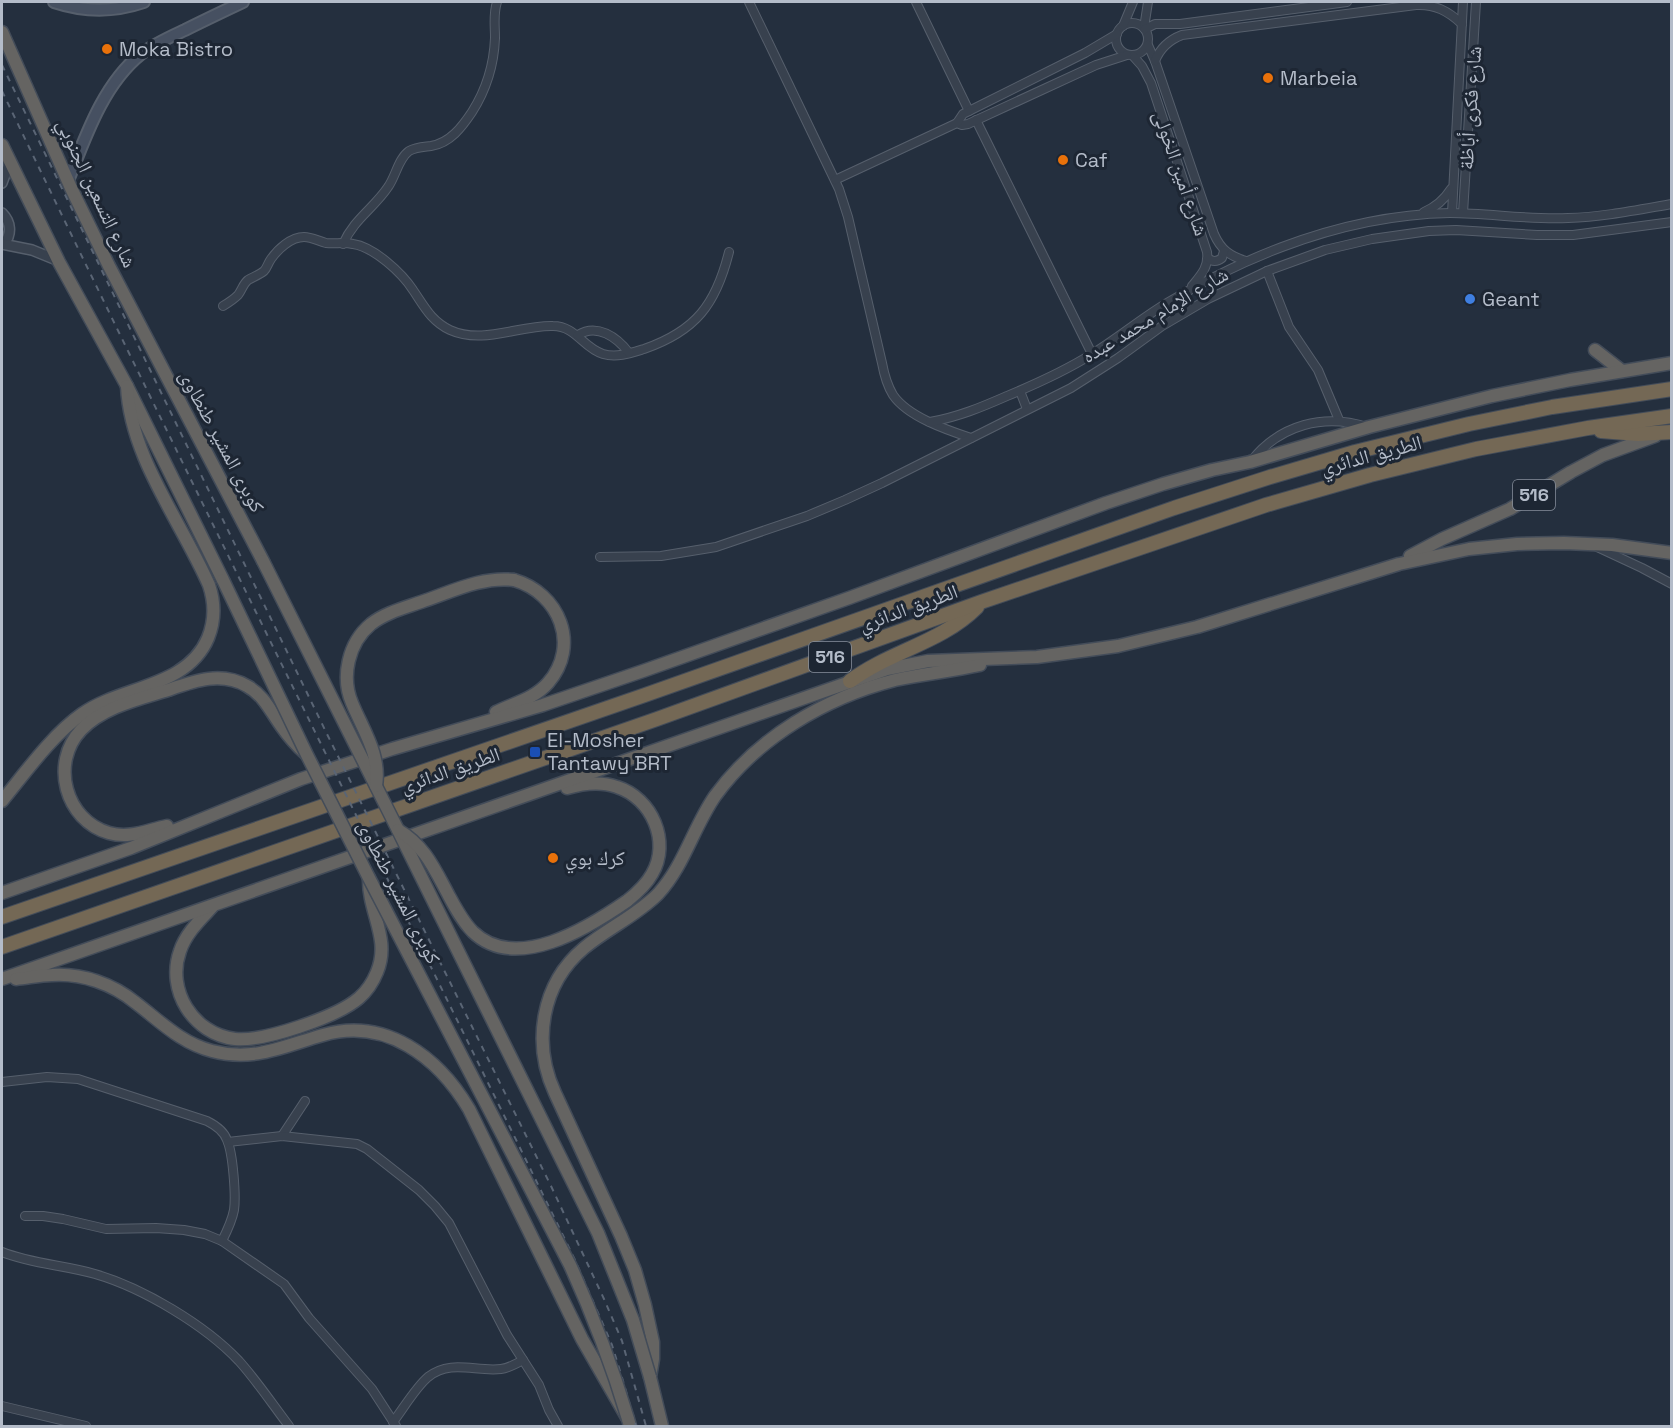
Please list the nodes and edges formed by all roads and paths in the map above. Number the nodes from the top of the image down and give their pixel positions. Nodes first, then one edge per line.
1 (54, 2) edge
2 (144, 2) edge
3 (243, 2) edge
4 (497, 2) edge
5 (749, 2) edge
6 (916, 2) edge
7 (1133, 2) edge
8 (1148, 2) edge
9 (1347, 2) edge
10 (1463, 2) edge
11 (1476, 2) edge
12 (1462, 24) junction
13 (1123, 26) junction
14 (1145, 29) junction
15 (2, 32) edge
16 (1117, 34) junction
17 (1148, 45) junction
18 (1130, 55) junction
19 (1155, 61) junction
20 (969, 111) junction
21 (976, 120) junction
22 (957, 123) junction
23 (2, 145) edge
24 (10, 161) junction
25 (835, 180) junction
26 (68, 181) junction
27 (2, 183) edge
28 (1452, 188) junction
29 (1671, 204) edge
30 (2, 213) edge
31 (1452, 213) junction
32 (1463, 213) junction
33 (1416, 215) junction
34 (1586, 217) junction
35 (1671, 222) edge
36 (1587, 233) junction
37 (1302, 240) junction
38 (343, 243) junction
39 (3, 244) edge
40 (1224, 251) junction
41 (729, 252) dead end
42 (1308, 256) junction
43 (1208, 258) junction
44 (1246, 261) junction
45 (59, 262) junction
46 (1267, 271) junction
47 (1188, 290) junction
48 (223, 306) dead end
49 (578, 335) junction
50 (1595, 350) dead end
51 (629, 353) junction
52 (1092, 354) junction
53 (1671, 363) edge
54 (161, 368) joint
55 (1622, 371) junction
56 (127, 386) junction
57 (1671, 389) edge
58 (1020, 392) junction
59 (1027, 409) junction
60 (1671, 416) edge
61 (1339, 420) junction
62 (930, 422) junction
63 (1369, 427) junction
64 (1588, 428) junction
65 (1671, 432) edge
66 (971, 438) junction
67 (1250, 462) junction
68 (1588, 544) junction
69 (1671, 553) edge
70 (600, 557) dead end
71 (1399, 564) junction
72 (1671, 584) edge
73 (981, 602) junction
74 (1002, 659) junction
75 (850, 681) junction
76 (475, 725) junction
77 (307, 755) junction
78 (376, 787) junction
79 (514, 800) junction
80 (2, 801) edge
81 (192, 823) junction
82 (398, 830) junction
83 (369, 878) junction
84 (2, 893) edge
85 (213, 905) junction
86 (2, 917) edge
87 (2, 947) edge
88 (2, 979) edge
89 (2, 1082) edge
90 (304, 1101) dead end
91 (282, 1136) junction
92 (228, 1142) junction
93 (25, 1216) dead end
94 (222, 1241) junction
95 (2, 1252) edge
96 (523, 1360) junction
97 (650, 1377) junction
98 (2, 1406) edge
99 (629, 1423) edge
100 (395, 1424) edge
101 (86, 1426) edge
102 (290, 1426) edge
103 (558, 1426) edge
104 (662, 1426) edge

1 - 2 main road
3 - 26 main road
4 - 38 street
5 - 25 street
6 - 20 street
7 - 13 street
8 - 14 street
9 - 14 street
10 - 12 street, شارع فكرى أباظة
11 - 32 street, شارع فكرى أباظة
12 - 19 street
12 - 28 street, شارع فكرى أباظة
13 - 14 street
13 - 16 street
14 - 17 street
15 - 26 highway, شارع التسعين الجنوبي
16 - 18 street
16 - 20 street
17 - 18 street
17 - 19 street, شارع أمين الخولى
18 - 21 street
18 - 43 street, شارع أمين الخولى
19 - 40 street, شارع أمين الخولى
20 - 22 street
21 - 22 street
21 - 52 street
22 - 25 street
23 - 24 highway
24 - 27 street
24 - 45 highway
25 - 62 street
26 - 54 highway, شارع التسعين الجنوبي
28 - 31 street, شارع فكرى أباظة
28 - 33 street
29 - 34 street, شارع الإمام محمد عبده
30 - 39 street
31 - 32 street, شارع الإمام محمد عبده
31 - 33 street, شارع الإمام محمد عبده
32 - 34 street, شارع الإمام محمد عبده
33 - 37 street, شارع الإمام محمد عبده
34 - 36 street
35 - 36 street, شارع الإمام محمد عبده
36 - 42 street, شارع الإمام محمد عبده
37 - 42 street
37 - 44 street, شارع الإمام محمد عبده
38 - 48 street
38 - 49 street
39 - 45 street
40 - 43 street
40 - 44 street, شارع أمين الخولى
41 - 51 street
42 - 46 street, شارع الإمام محمد عبده
43 - 47 street, شارع أمين الخولى
44 - 47 street, شارع الإمام محمد عبده
45 - 56 highway
46 - 59 street, شارع الإمام محمد عبده
46 - 61 street
47 - 52 street, شارع الإمام محمد عبده
49 - 51 street
49 - 51 street
50 - 55 highway
52 - 58 street, شارع الإمام محمد عبده
53 - 55 highway, الطريق الدائري / 516
54 - 78 highway, كوبرى المشير طنطاوى, bridge
55 - 63 highway, الطريق الدائري / 516
56 - 77 highway, كوبرى المشير طنطاوى, bridge
56 - 80 highway
57 - 86 highway, الطريق الدائري / 516
58 - 59 street
58 - 62 street, شارع الإمام محمد عبده
59 - 66 street, شارع الإمام محمد عبده
60 - 64 highway, الطريق الدائري / 516
61 - 63 street
61 - 67 street
62 - 66 street
63 - 67 highway, الطريق الدائري / 516
64 - 65 highway, 516
64 - 73 highway, الطريق الدائري / 516
65 - 71 highway, 516
66 - 70 street, شارع الإمام محمد عبده
67 - 76 highway, الطريق الدائري / 516
68 - 69 highway, 516
68 - 71 highway, 516
68 - 72 street
71 - 74 highway, 516
73 - 75 highway
73 - 87 highway, الطريق الدائري / 516
74 - 75 highway, 516
74 - 97 highway
75 - 79 highway, 516
76 - 78 highway, bridge
76 - 81 highway, الطريق الدائري / 516
77 - 81 highway, bridge
77 - 83 highway, كوبرى المشير طنطاوى, bridge
78 - 82 highway, كوبرى المشير طنطاوى, bridge
79 - 82 highway, bridge
79 - 85 highway, 516
81 - 84 highway, الطريق الدائري / 516
82 - 97 highway, كوبرى المشير طنطاوى, bridge
83 - 85 highway
83 - 99 highway, كوبرى المشير طنطاوى, bridge
85 - 88 highway, 516
88 - 99 highway
89 - 92 street
90 - 91 street
91 - 92 street
91 - 96 street
92 - 94 street
93 - 94 street
94 - 100 street
95 - 102 street
96 - 100 street
96 - 103 street
97 - 104 highway, كوبرى المشير طنطاوى
98 - 101 street

